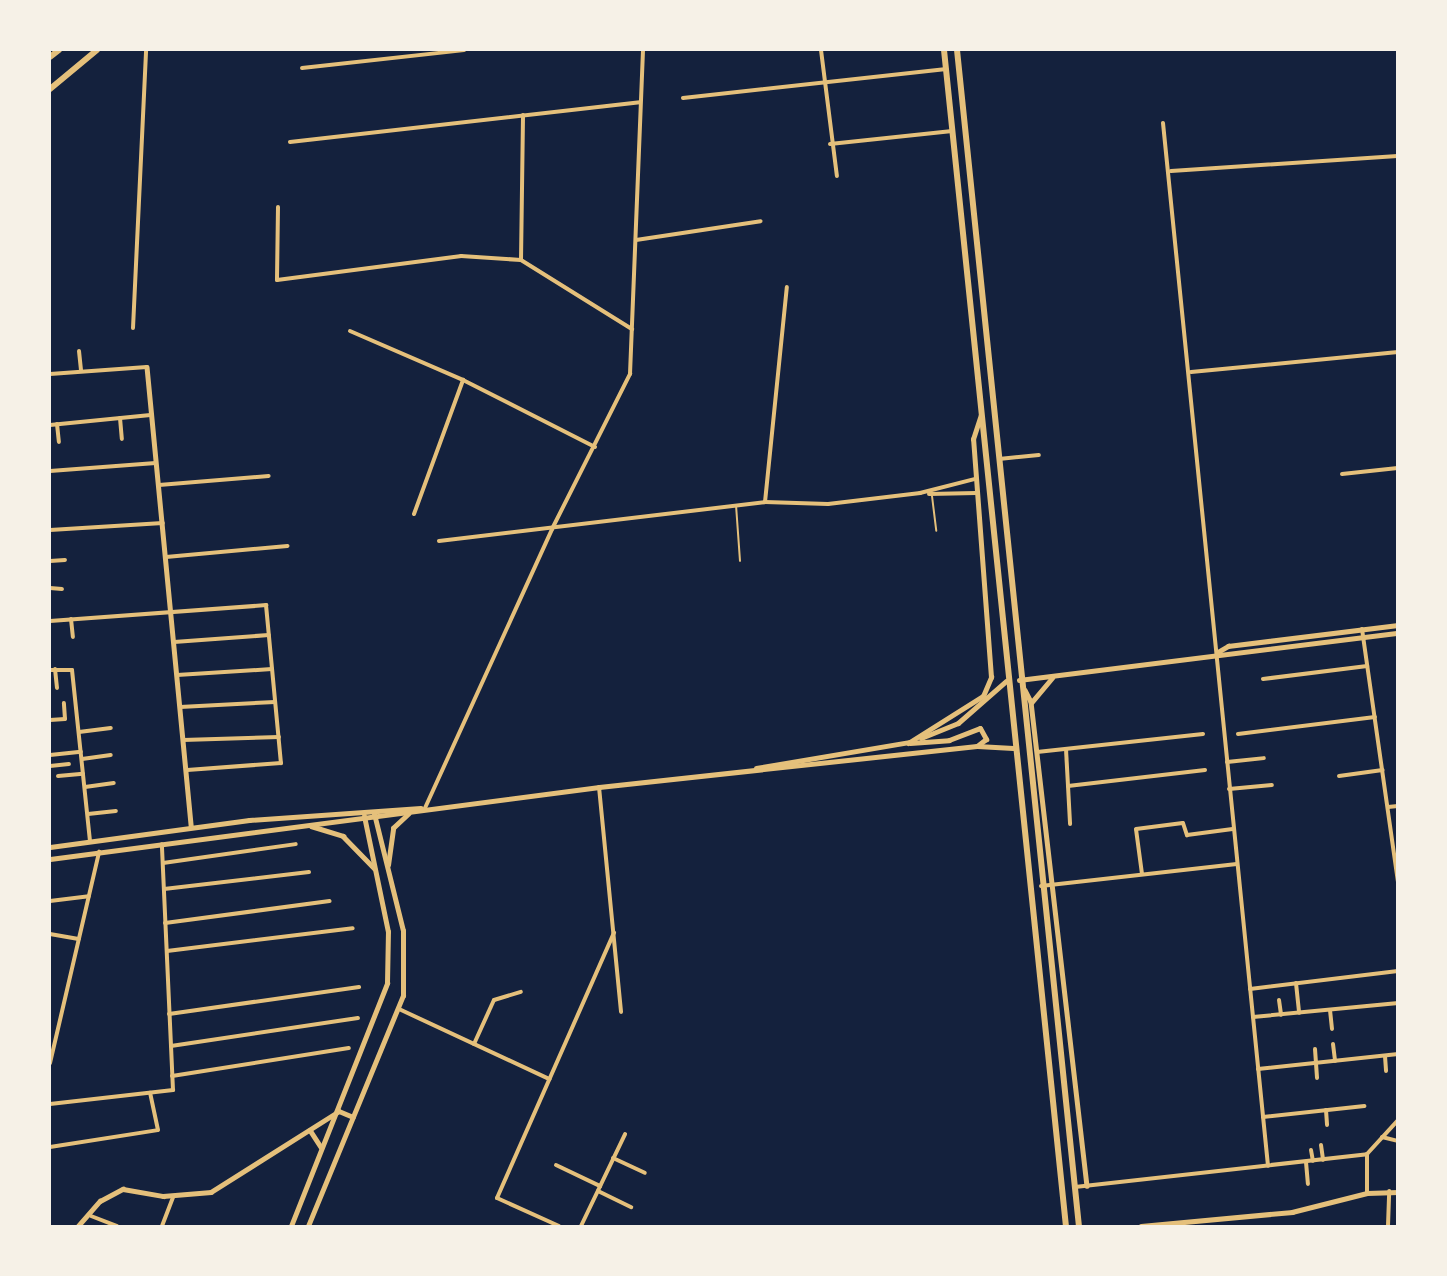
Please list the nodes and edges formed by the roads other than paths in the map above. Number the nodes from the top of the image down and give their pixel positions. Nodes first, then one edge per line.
1 (59, 50) edge
2 (97, 50) edge
3 (146, 50) edge
4 (464, 50) edge
5 (643, 50) edge
6 (821, 50) edge
7 (944, 50) edge
8 (957, 50) edge
9 (50, 57) edge
10 (302, 68) dead end
11 (946, 69) junction
12 (823, 80) junction
13 (50, 89) edge
14 (683, 98) dead end
15 (640, 102) junction
16 (523, 116) junction
17 (1163, 123) dead end
18 (952, 131) junction
19 (290, 142) dead end
20 (830, 144) junction
21 (1398, 156) edge
22 (1171, 171) junction
23 (837, 176) dead end
24 (278, 207) dead end
25 (761, 221) dead end
26 (636, 240) junction
27 (521, 260) junction
28 (787, 287) dead end
29 (133, 328) dead end
30 (632, 330) junction
31 (350, 331) dead end
32 (80, 351) dead end
33 (1398, 352) edge
34 (147, 367) joint
35 (81, 371) junction
36 (1191, 372) junction
37 (50, 374) edge
38 (463, 380) junction
39 (982, 413) junction
40 (152, 415) junction
41 (120, 418) junction
42 (57, 424) junction
43 (50, 425) edge
44 (122, 439) dead end
45 (59, 442) dead end
46 (595, 447) junction
47 (1040, 455) dead end
48 (998, 459) junction
49 (156, 463) junction
50 (1398, 468) edge
51 (50, 471) edge
52 (1342, 474) dead end
53 (269, 476) dead end
54 (975, 479) junction
55 (159, 485) junction
56 (920, 493) junction
57 (976, 493) junction
58 (932, 494) junction
59 (765, 502) junction
60 (736, 506) junction
61 (414, 514) dead end
62 (163, 523) junction
63 (552, 529) junction
64 (50, 530) edge
65 (936, 531) dead end
66 (439, 541) dead end
67 (288, 546) dead end
68 (166, 557) junction
69 (65, 560) dead end
70 (50, 561) edge
71 (740, 561) dead end
72 (50, 588) edge
73 (62, 589) dead end
74 (171, 611) junction
75 (71, 619) junction
76 (50, 621) edge
77 (1398, 625) edge
78 (1362, 629) junction
79 (1398, 633) edge
80 (270, 635) junction
81 (73, 638) dead end
82 (1364, 638) junction
83 (174, 642) junction
84 (1216, 654) junction
85 (1367, 666) junction
86 (50, 669) edge
87 (55, 669) junction
88 (273, 669) junction
89 (177, 675) junction
90 (1057, 676) junction
91 (1019, 680) junction
92 (1263, 680) dead end
93 (1006, 681) junction
94 (57, 688) dead end
95 (276, 702) junction
96 (1031, 702) junction
97 (64, 703) dead end
98 (180, 707) junction
99 (1375, 717) junction
100 (1023, 719) junction
101 (50, 720) edge
102 (111, 728) dead end
103 (79, 732) junction
104 (1203, 734) dead end
105 (1238, 734) dead end
106 (279, 737) junction
107 (183, 740) junction
108 (908, 743) junction
109 (977, 746) junction
110 (1013, 748) junction
111 (1066, 749) junction
112 (81, 752) junction
113 (1037, 752) junction
114 (50, 755) edge
115 (111, 755) dead end
116 (1264, 758) dead end
117 (82, 759) junction
118 (1227, 762) junction
119 (69, 764) dead end
120 (50, 766) edge
121 (187, 770) junction
122 (1205, 770) dead end
123 (1383, 770) junction
124 (749, 771) junction
125 (83, 774) junction
126 (58, 776) dead end
127 (1339, 776) dead end
128 (114, 783) dead end
129 (1272, 785) dead end
130 (1068, 786) junction
131 (85, 787) junction
132 (599, 787) junction
133 (1229, 789) junction
134 (1398, 806) edge
135 (1388, 807) junction
136 (425, 808) junction
137 (116, 811) dead end
138 (87, 814) junction
139 (374, 814) junction
140 (408, 814) junction
141 (364, 816) junction
142 (249, 820) junction
143 (1070, 824) dead end
144 (310, 825) junction
145 (191, 827) junction
146 (1233, 829) junction
147 (251, 832) junction
148 (90, 841) junction
149 (162, 844) junction
150 (296, 844) dead end
151 (1395, 844) edge
152 (50, 847) edge
153 (99, 852) junction
154 (50, 859) edge
155 (163, 863) junction
156 (1237, 864) junction
157 (375, 870) junction
158 (309, 872) dead end
159 (387, 874) junction
160 (1143, 874) junction
161 (1397, 878) edge
162 (1053, 884) junction
163 (1041, 886) junction
164 (164, 890) junction
165 (89, 897) junction
166 (50, 901) edge
167 (330, 901) dead end
168 (165, 923) junction
169 (353, 928) dead end
170 (614, 933) junction
171 (50, 934) edge
172 (79, 939) junction
173 (166, 951) junction
174 (1398, 971) edge
175 (1296, 983) junction
176 (359, 987) dead end
177 (1250, 989) junction
178 (521, 992) dead end
179 (1279, 1000) dead end
180 (1398, 1004) edge
181 (399, 1009) junction
182 (1330, 1010) junction
183 (621, 1012) dead end
184 (1299, 1013) junction
185 (169, 1014) junction
186 (1281, 1015) junction
187 (1253, 1017) junction
188 (358, 1018) dead end
189 (1332, 1029) dead end
190 (474, 1044) junction
191 (1333, 1044) dead end
192 (171, 1046) junction
193 (349, 1048) dead end
194 (1315, 1049) dead end
195 (1398, 1054) edge
196 (1385, 1056) junction
197 (1335, 1061) junction
198 (50, 1063) edge
199 (1316, 1063) junction
200 (1258, 1069) junction
201 (1386, 1071) dead end
202 (172, 1076) junction
203 (1317, 1078) dead end
204 (549, 1079) junction
205 (1398, 1083) edge
206 (1397, 1092) edge
207 (150, 1093) junction
208 (50, 1104) edge
209 (1365, 1106) dead end
210 (1326, 1110) junction
211 (339, 1111) junction
212 (1398, 1115) edge
213 (353, 1117) junction
214 (1263, 1117) junction
215 (1398, 1120) edge
216 (1327, 1125) dead end
217 (310, 1130) junction
218 (625, 1134) dead end
219 (1382, 1137) junction
220 (1398, 1141) edge
221 (1321, 1145) dead end
222 (50, 1147) edge
223 (322, 1148) junction
224 (1311, 1150) dead end
225 (1367, 1154) junction
226 (613, 1158) junction
227 (1323, 1160) junction
228 (1313, 1161) junction
229 (1306, 1162) junction
230 (556, 1165) dead end
231 (1268, 1166) junction
232 (645, 1173) dead end
233 (1308, 1184) dead end
234 (1087, 1186) junction
235 (1075, 1187) junction
236 (599, 1188) junction
237 (1389, 1190) junction
238 (1398, 1192) edge
239 (1367, 1193) junction
240 (173, 1197) junction
241 (631, 1207) dead end
242 (90, 1217) junction
243 (1174, 1225) edge
244 (78, 1227) edge
245 (90, 1227) edge
246 (117, 1227) edge
247 (162, 1227) edge
248 (291, 1227) edge
249 (308, 1227) edge
250 (559, 1227) edge
251 (581, 1227) edge
252 (1066, 1227) edge
253 (1079, 1227) edge
254 (1141, 1227) edge
255 (1388, 1227) edge

1 - 9 main road
2 - 13 main road
3 - 29 street
4 - 10 street
5 - 15 street
6 - 12 street
7 - 11 main road
8 - 48 main road
11 - 12 street
11 - 18 main road
12 - 14 street
12 - 20 street
15 - 16 street
15 - 26 street
16 - 19 street
16 - 27 street
17 - 22 street
18 - 20 street
18 - 39 main road
20 - 23 street
21 - 22 street
22 - 36 street
24 - 27 street
25 - 26 street
26 - 30 street
27 - 30 street
28 - 59 street
30 - 46 street
31 - 38 street
32 - 35 street
33 - 36 street
34 - 35 street
34 - 40 street
35 - 37 street
36 - 84 street
38 - 46 street
38 - 61 street
39 - 54 main road
39 - 93 main road
40 - 41 street
40 - 49 street
41 - 42 street
41 - 44 street
42 - 43 street
42 - 45 street
46 - 63 street
47 - 48 street
48 - 91 main road
49 - 51 street
49 - 55 street
50 - 52 street
53 - 55 street
54 - 56 street
54 - 57 main road
55 - 62 street
56 - 58 street
56 - 59 street
57 - 58 street
57 - 108 main road
58 - 65 lane
59 - 60 street
60 - 63 street
60 - 71 lane
62 - 64 street
62 - 68 street
63 - 66 street
63 - 136 street
67 - 68 street
68 - 74 street
69 - 70 street
72 - 73 street
74 - 75 street
74 - 80 street
74 - 83 street
75 - 76 street
75 - 81 street
77 - 78 street
78 - 82 street
78 - 84 street
79 - 82 street
80 - 83 street
80 - 88 street
82 - 84 street
82 - 85 street
83 - 89 street
84 - 90 street
84 - 118 street
85 - 92 street
85 - 99 street
86 - 87 street
87 - 94 street
87 - 103 street
88 - 89 street
88 - 95 street
89 - 98 street
90 - 91 street
90 - 96 street
91 - 93 main road
91 - 96 street
91 - 100 main road
93 - 108 main road
93 - 110 main road
95 - 98 street
95 - 106 street
96 - 100 street
96 - 113 street
97 - 101 street
98 - 107 street
99 - 105 street
99 - 123 street
100 - 163 main road
102 - 103 street
103 - 112 street
104 - 111 street
106 - 107 street
106 - 121 street
107 - 121 street
108 - 109 main road
108 - 124 main road
109 - 110 main road
109 - 124 main road
110 - 252 main road
111 - 113 street
111 - 130 street
112 - 114 street
112 - 117 street
113 - 162 street
115 - 117 street
116 - 118 street
117 - 125 street
118 - 133 street
119 - 120 street
121 - 145 street
122 - 130 street
123 - 127 street
123 - 135 street
124 - 132 main road
125 - 126 street
125 - 131 street
128 - 131 street
129 - 133 street
130 - 143 street
131 - 138 street
132 - 136 main road
132 - 170 street
133 - 146 street
134 - 135 street
135 - 151 street
136 - 139 main road
136 - 140 main road
137 - 138 street
138 - 148 street
139 - 140 main road
139 - 141 main road
139 - 159 street
140 - 159 street
141 - 142 main road
141 - 144 main road
141 - 157 street
142 - 145 main road
142 - 147 main road
144 - 147 main road
144 - 157 street
145 - 148 main road
146 - 156 street
146 - 160 street
147 - 149 main road
148 - 152 main road
149 - 153 main road
149 - 155 street
150 - 155 street
151 - 161 street
153 - 154 main road
153 - 165 street
155 - 164 street
156 - 160 street
156 - 177 street
157 - 211 street
158 - 164 street
159 - 181 street
160 - 162 street
162 - 163 street
162 - 234 street
163 - 235 main road
164 - 168 street
165 - 166 street
165 - 172 street
167 - 168 street
168 - 173 street
169 - 173 street
170 - 183 street
170 - 204 street
171 - 172 street
172 - 198 street
173 - 185 street
174 - 175 street
175 - 177 street
175 - 184 street
176 - 185 street
177 - 187 street
178 - 190 street
179 - 186 street
180 - 182 street
181 - 190 street
181 - 213 street
182 - 184 street
182 - 189 street
184 - 186 street
185 - 192 street
186 - 187 street
187 - 200 street
188 - 192 street
190 - 204 street
191 - 197 street
192 - 202 street
193 - 202 street
194 - 199 street
195 - 196 street
196 - 197 street
196 - 201 street
197 - 199 street
199 - 200 street
199 - 203 street
200 - 214 street
202 - 207 street
204 - 250 street
205 - 206 street
206 - 212 street
207 - 208 street
207 - 222 street
209 - 210 street
210 - 214 street
210 - 216 street
211 - 213 street
211 - 217 street
211 - 223 street
213 - 249 street
214 - 231 street
215 - 219 street
217 - 223 street
217 - 240 street
218 - 226 street
219 - 220 street
219 - 225 street
221 - 227 street
223 - 248 street
224 - 228 street
225 - 227 street
225 - 239 street
226 - 232 street
226 - 236 street
227 - 228 street
228 - 229 street
229 - 231 street
229 - 233 street
230 - 236 street
231 - 234 street
234 - 235 street
235 - 253 main road
236 - 241 street
236 - 251 street
237 - 238 street
237 - 239 street
237 - 255 street
239 - 243 street
240 - 242 street
240 - 247 street
242 - 244 street
242 - 245 street
242 - 246 street
243 - 254 street

